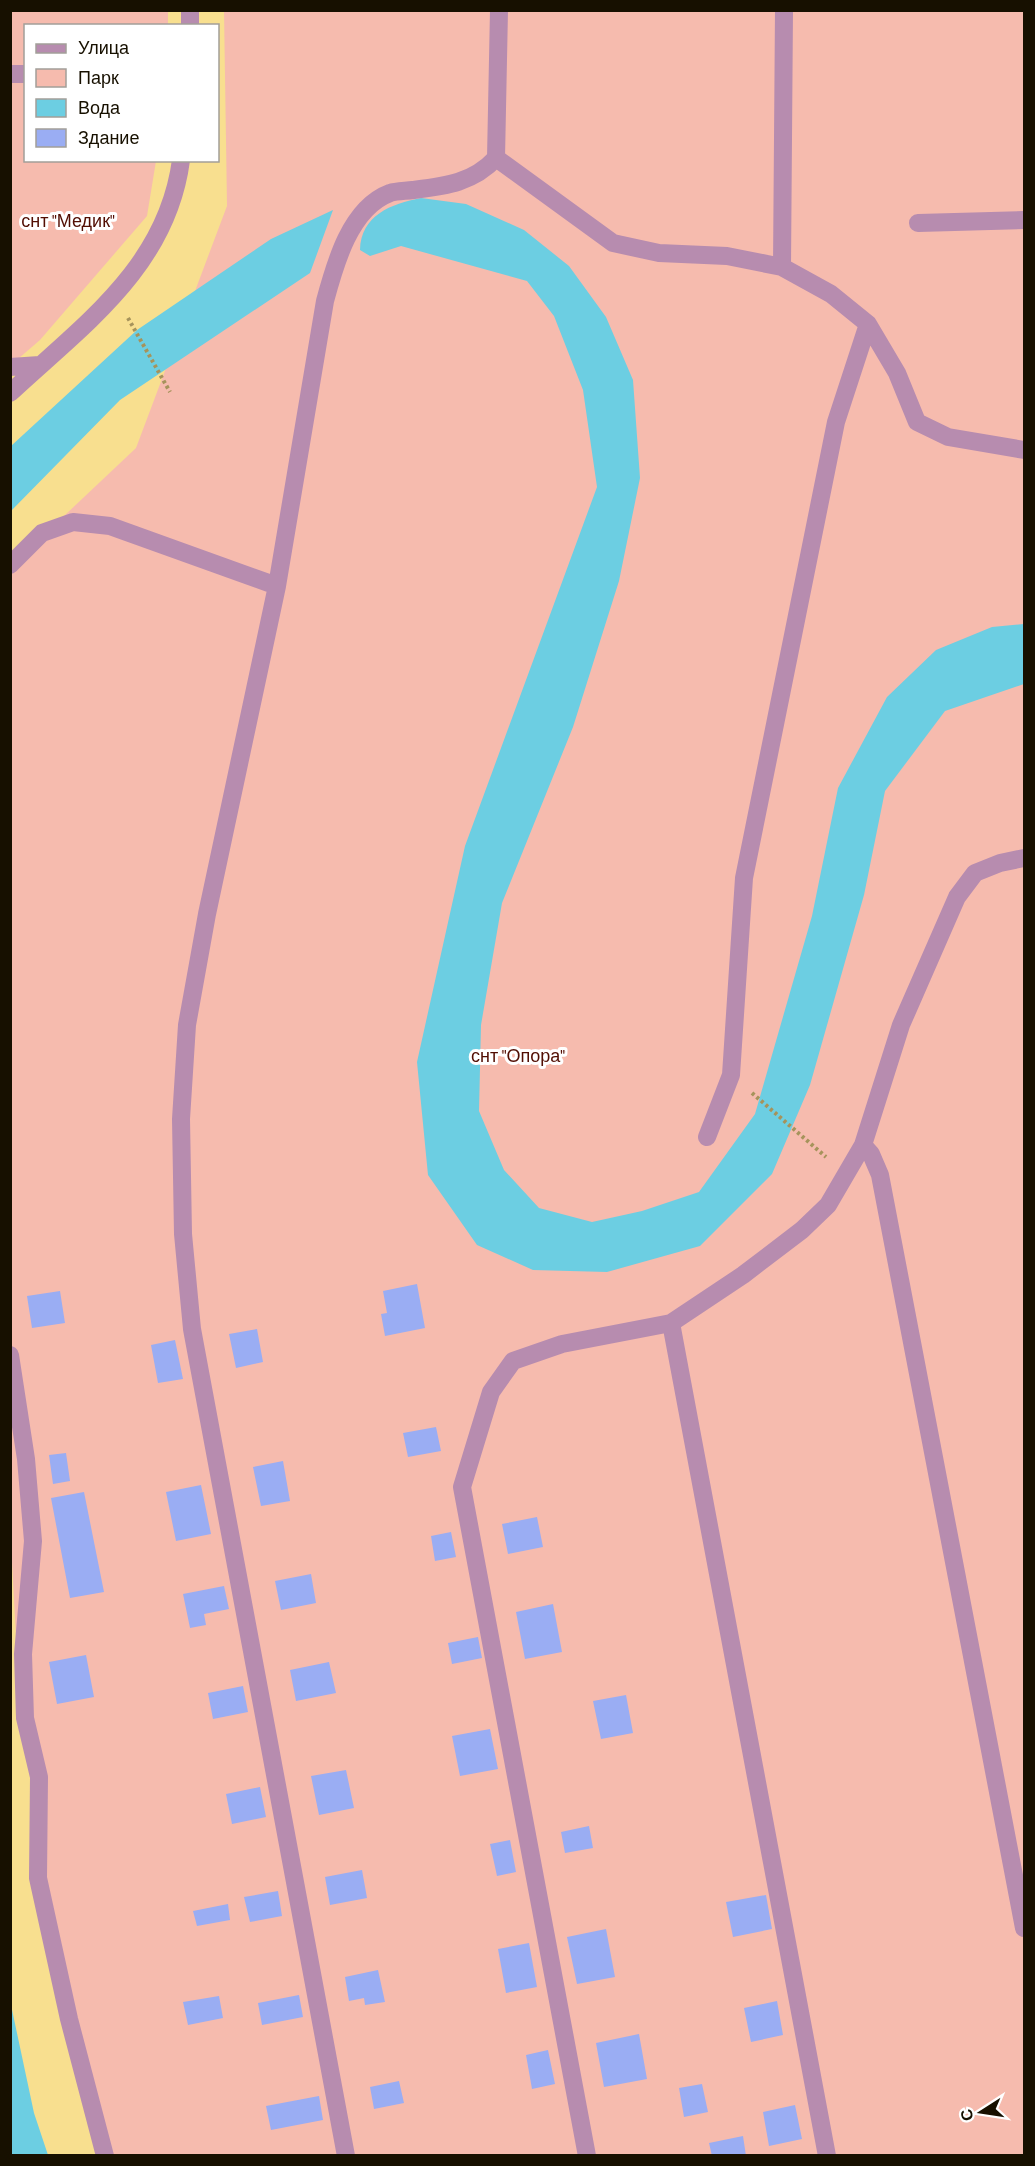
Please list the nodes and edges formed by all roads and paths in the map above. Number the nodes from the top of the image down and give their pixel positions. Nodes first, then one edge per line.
1 (499, 10) edge
2 (784, 10) edge
3 (496, 158) junction
4 (180, 162) edge
5 (1024, 220) edge
6 (918, 223) dead end
7 (782, 267) junction
8 (868, 324) junction
9 (133, 326) dead end
10 (40, 365) junction
11 (10, 367) edge
12 (170, 392) dead end
13 (10, 393) edge
14 (1024, 450) edge
15 (10, 566) edge
16 (277, 586) junction
17 (1024, 858) edge
18 (753, 1094) dead end
19 (707, 1137) dead end
20 (863, 1145) junction
21 (826, 1158) dead end
22 (671, 1323) junction
23 (10, 1355) edge
24 (1024, 1928) edge
25 (105, 2156) edge
26 (346, 2156) edge
27 (587, 2156) edge
28 (827, 2156) edge

1 - 3 street
2 - 7 street
3 - 7 street
3 - 16 street
4 - 10 street
5 - 6 street
7 - 8 street
8 - 14 street
8 - 19 street
9 - 12 path
10 - 11 street
10 - 13 street
15 - 16 street
16 - 26 street
17 - 20 street
18 - 21 path
20 - 22 street
20 - 24 street
22 - 27 street
22 - 28 street
23 - 25 street

